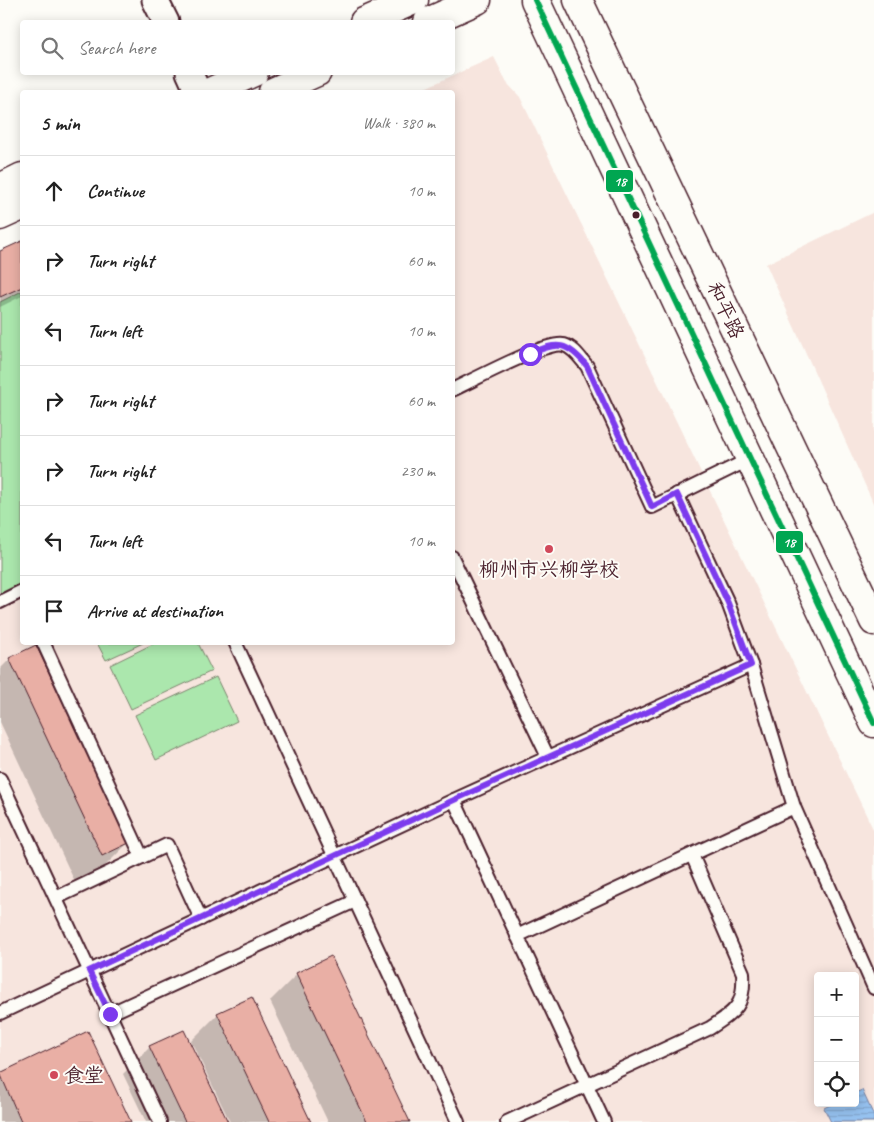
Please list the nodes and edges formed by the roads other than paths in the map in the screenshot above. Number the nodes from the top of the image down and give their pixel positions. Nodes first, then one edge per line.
1 (155, 0) edge
2 (414, 0) edge
3 (478, 0) edge
4 (536, 0) edge
5 (578, 0) edge
6 (165, 20) edge
7 (369, 20) edge
8 (433, 20) edge
9 (190, 75) edge
10 (247, 75) edge
11 (310, 75) edge
12 (197, 90) edge
13 (214, 90) edge
14 (277, 90) edge
15 (20, 178) edge
16 (0, 188) edge
17 (20, 207) edge
18 (0, 216) edge
19 (455, 389) edge
20 (750, 459) junction
21 (677, 494) junction
22 (455, 563) edge
23 (20, 595) edge
24 (0, 602) edge
25 (874, 621) edge
26 (44, 645) edge
27 (236, 645) edge
28 (751, 665) junction
29 (874, 723) edge
30 (548, 757) junction
31 (0, 779) edge
32 (454, 800) junction
33 (794, 807) junction
34 (692, 855) junction
35 (334, 856) junction
36 (142, 857) junction
37 (56, 898) junction
38 (355, 901) junction
39 (201, 919) junction
40 (517, 936) junction
41 (89, 971) junction
42 (874, 988) edge
43 (1, 1010) edge
44 (110, 1014) junction
45 (587, 1085) junction
46 (160, 1122) edge
47 (458, 1122) edge
48 (507, 1122) edge
49 (604, 1122) edge

1 - 6 street
2 - 7 main road
3 - 8 main road
4 - 20 main road, 和平路
5 - 25 main road, 和平路
9 - 12 street
10 - 13 main road
11 - 14 main road
15 - 16 main road
17 - 18 main road
19 - 21 lane
20 - 21 lane
20 - 29 main road, 和平路
21 - 28 lane
22 - 30 lane
23 - 24 lane
26 - 36 lane
27 - 35 lane
28 - 30 lane
28 - 33 lane
30 - 32 lane
31 - 37 lane
32 - 35 lane
32 - 40 lane
33 - 34 lane
33 - 42 lane
34 - 40 lane
34 - 45 lane
35 - 38 lane
35 - 39 lane
36 - 37 lane
36 - 39 lane
37 - 41 lane
38 - 44 lane
38 - 47 lane
39 - 41 lane
40 - 45 lane
41 - 43 lane
41 - 44 lane
44 - 46 lane
45 - 48 lane
45 - 49 lane

